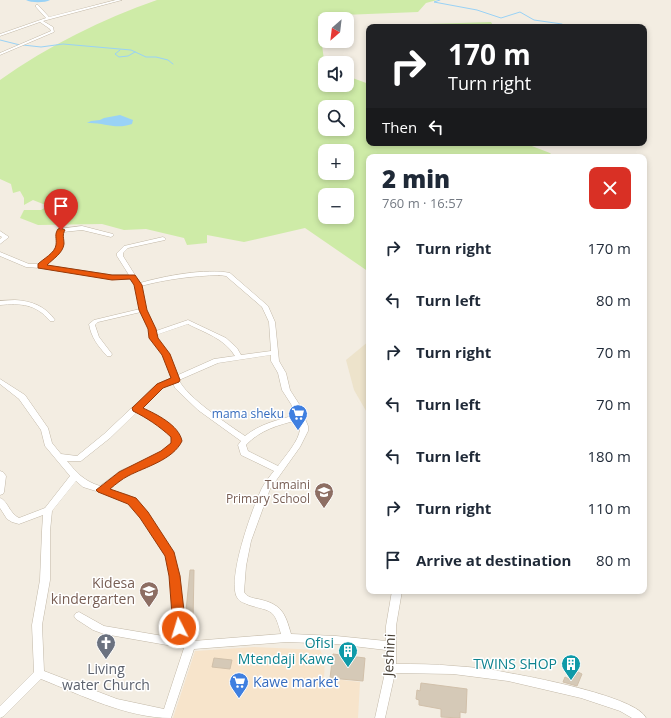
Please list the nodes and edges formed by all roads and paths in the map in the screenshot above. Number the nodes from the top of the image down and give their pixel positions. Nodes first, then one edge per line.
1 (120, 0) edge
2 (37, 6) dead end
3 (48, 18) junction
4 (41, 21) junction
5 (0, 34) edge
6 (0, 54) edge
7 (0, 234) edge
8 (111, 235) dead end
9 (163, 239) dead end
10 (0, 242) edge
11 (0, 254) edge
12 (40, 266) junction
13 (132, 277) junction
14 (138, 285) junction
15 (0, 303) edge
16 (143, 310) junction
17 (52, 320) dead end
18 (152, 334) junction
19 (275, 352) junction
20 (109, 354) dead end
21 (239, 357) junction
22 (176, 380) junction
23 (0, 381) edge
24 (136, 408) junction
25 (300, 417) junction
26 (246, 440) junction
27 (58, 456) junction
28 (278, 469) junction
29 (0, 474) edge
30 (75, 476) junction
31 (102, 490) junction
32 (0, 492) edge
33 (0, 501) edge
34 (48, 510) junction
35 (396, 594) edge
36 (79, 616) dead end
37 (287, 638) junction
38 (190, 645) junction
39 (390, 646) junction
40 (391, 668) junction
41 (39, 674) junction
42 (0, 712) edge
43 (166, 717) edge
44 (380, 718) edge
45 (641, 718) edge

1 - 3 street
2 - 3 street
3 - 4 street
4 - 5 street
4 - 6 street
7 - 10 street
8 - 12 street
9 - 13 street
11 - 12 street
12 - 13 street
13 - 14 street
14 - 16 street
14 - 19 street
15 - 17 street
16 - 18 street
16 - 20 street
18 - 21 street
18 - 22 street
19 - 21 street
19 - 25 street
21 - 22 street
22 - 24 street
22 - 26 street
23 - 27 street
24 - 27 street
24 - 31 street
25 - 26 street
25 - 28 street
26 - 28 street
27 - 30 street
28 - 37 street
29 - 32 street
30 - 31 street
30 - 34 street
31 - 38 street
33 - 34 street
34 - 41 street
35 - 39 street, Jeshini
36 - 38 street
37 - 38 street
37 - 39 street
38 - 43 street
39 - 40 street, Jeshini
40 - 44 street, Jeshini
40 - 45 street
41 - 42 street
41 - 43 street

